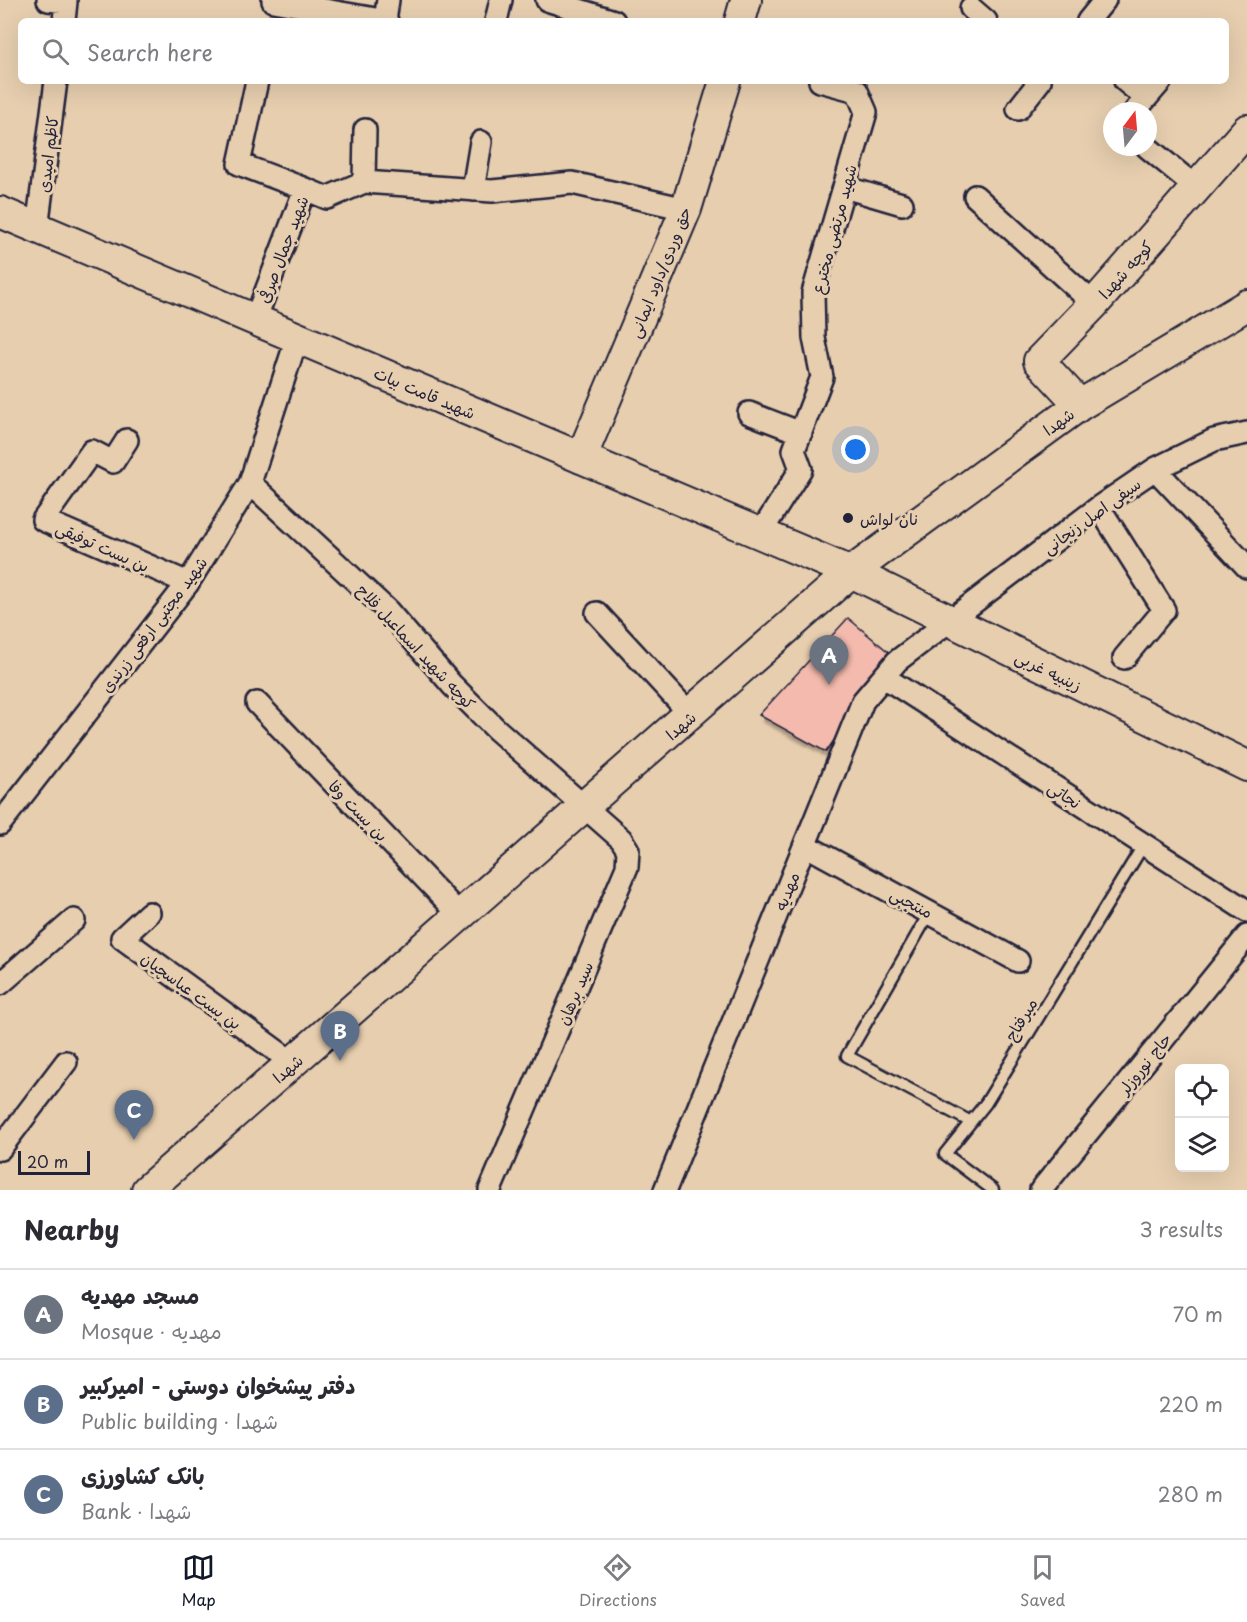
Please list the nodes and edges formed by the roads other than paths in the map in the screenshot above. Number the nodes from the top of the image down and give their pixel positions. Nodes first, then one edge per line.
1 (48, 0) edge
2 (388, 0) edge
3 (501, 0) edge
4 (547, 0) edge
5 (746, 0) edge
6 (1105, 0) edge
7 (272, 7) edge
8 (64, 18) edge
9 (362, 18) edge
10 (386, 18) edge
11 (497, 18) edge
12 (604, 18) edge
13 (741, 18) edge
14 (1090, 18) edge
15 (56, 84) edge
16 (256, 84) edge
17 (724, 84) edge
18 (831, 84) edge
19 (1038, 84) edge
20 (1127, 84) edge
21 (1158, 84) edge
22 (1139, 102) edge
23 (1144, 102) edge
24 (1018, 109) dead end
25 (364, 130) dead end
26 (1247, 130) edge
27 (481, 142) dead end
28 (1157, 155) edge
29 (364, 182) junction
30 (844, 187) junction
31 (1197, 188) junction
32 (304, 189) junction
33 (473, 190) junction
34 (975, 196) dead end
35 (902, 204) dead end
36 (686, 209) junction
37 (0, 212) edge
38 (37, 228) junction
39 (1094, 304) junction
40 (1247, 304) edge
41 (255, 320) junction
42 (297, 338) junction
43 (1080, 405) junction
44 (749, 413) dead end
45 (1247, 432) edge
46 (801, 433) junction
47 (127, 440) dead end
48 (581, 458) junction
49 (1155, 469) junction
50 (250, 483) junction
51 (1099, 507) junction
52 (760, 534) junction
53 (1247, 567) edge
54 (851, 572) junction
55 (188, 583) junction
56 (597, 613) dead end
57 (949, 621) junction
58 (1124, 658) dead end
59 (884, 677) junction
60 (257, 703) dead end
61 (691, 715) junction
62 (1247, 766) edge
63 (584, 809) junction
64 (0, 824) edge
65 (1144, 844) junction
66 (805, 845) junction
67 (1247, 911) edge
68 (930, 912) junction
69 (149, 913) dead end
70 (461, 916) junction
71 (74, 920) dead end
72 (1247, 936) edge
73 (1018, 961) dead end
74 (0, 984) edge
75 (66, 1062) dead end
76 (293, 1063) junction
77 (971, 1122) junction
78 (0, 1149) edge
79 (147, 1190) edge
80 (490, 1190) edge
81 (665, 1190) edge
82 (993, 1190) edge
83 (1041, 1190) edge

1 - 8 street
2 - 10 street
3 - 11 street
4 - 12 street
5 - 13 main road
6 - 14 street
7 - 9 street
15 - 38 street, کاظم امیدی
16 - 32 street, شهید جمال صرفی
17 - 36 main road, حق وردی/داود ایمانی
18 - 30 street, شهید مرتضی مخترع
19 - 24 street
20 - 22 street
21 - 23 street
25 - 29 street
26 - 31 main road, کوچه شهدا
27 - 33 street
28 - 31 street
29 - 32 street
29 - 33 street
30 - 35 street
30 - 46 street, شهید مرتضی مخترع
31 - 39 main road, کوچه شهدا
32 - 41 street, شهید جمال صرفی
33 - 36 street
34 - 39 street
36 - 48 main road, حق وردی/داود ایمانی
37 - 38 main road, شهید قامت بیات
38 - 41 main road, شهید قامت بیات
39 - 43 main road, کوچه شهدا
40 - 43 main road, شهدا
41 - 42 main road, شهید قامت بیات
42 - 48 main road, شهید قامت بیات
42 - 50 street, شهید مجتبی ارفعی زرندی
43 - 54 main road, شهدا
44 - 46 street
45 - 49 street, سیفی اصل زنجانی
46 - 52 street, شهید مرتضی مخترع
47 - 55 street, بن بست توفیقی
48 - 52 main road, شهید قامت بیات
49 - 51 street, سیفی اصل زنجانی
49 - 53 street
50 - 55 street, شهید مجتبی ارفعی زرندی
50 - 63 street, کوچه شهید اسماعیل فلاح
51 - 57 street, سیفی اصل زنجانی
51 - 58 street
52 - 54 main road, شهید قامت بیات
54 - 57 main road, زینبیه غربی
54 - 61 main road, شهدا
55 - 64 street, شهید مجتبی ارفعی زرندی
56 - 61 street
57 - 59 street, مهدیه
57 - 62 main road, زینبیه غربی
59 - 65 street, نجاتی
59 - 66 street, مهدیه
60 - 70 street, بن بست وفا
61 - 63 main road, شهدا
63 - 70 main road, شهدا
63 - 80 street, سید برهان
65 - 67 street, نجاتی
65 - 77 lane, میرفتاح
66 - 68 street, منتجبی
66 - 81 street, مهدیه
68 - 73 street, منتجبی
68 - 77 lane
69 - 76 street, بن بست عباسچیان
70 - 76 main road, شهدا
71 - 74 street
72 - 83 street, حاج نوروزلر
75 - 78 street
76 - 79 main road, شهدا
77 - 82 lane, میرفتاح

